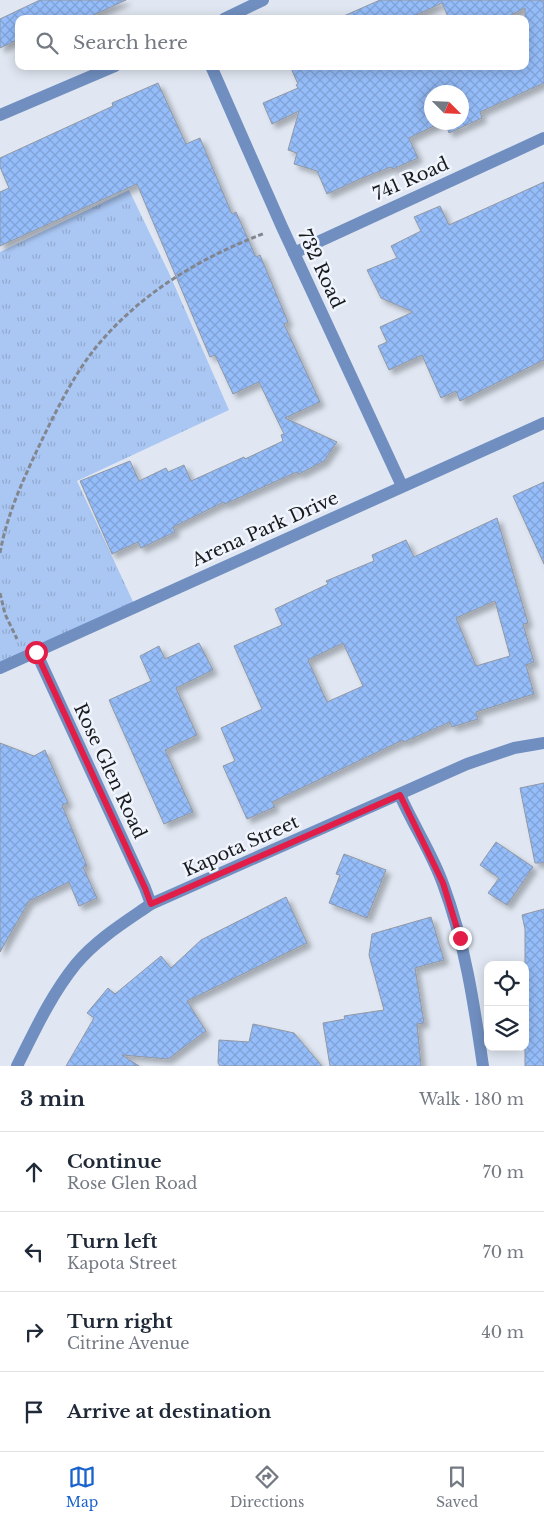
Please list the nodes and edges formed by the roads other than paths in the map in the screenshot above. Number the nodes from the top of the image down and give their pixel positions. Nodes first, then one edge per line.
1 (263, 0) edge
2 (232, 15) edge
3 (106, 70) edge
4 (213, 70) edge
5 (0, 115) edge
6 (544, 138) edge
7 (294, 253) junction
8 (544, 423) edge
9 (402, 486) junction
10 (30, 655) junction
11 (0, 668) edge
12 (544, 743) edge
13 (400, 795) junction
14 (151, 904) junction
15 (18, 1066) edge
16 (483, 1066) edge

1 - 2 street
3 - 5 street
4 - 7 street, 732 Road
6 - 7 street, 741 Road
7 - 9 street, 732 Road
8 - 9 street, Arena Park Drive
9 - 10 street, Arena Park Drive
10 - 11 street, Arena Park Drive
10 - 14 street, Rose Glen Road
12 - 13 street, Kapota Street
13 - 14 street, Kapota Street
13 - 16 street
14 - 15 street, Kapota Street

